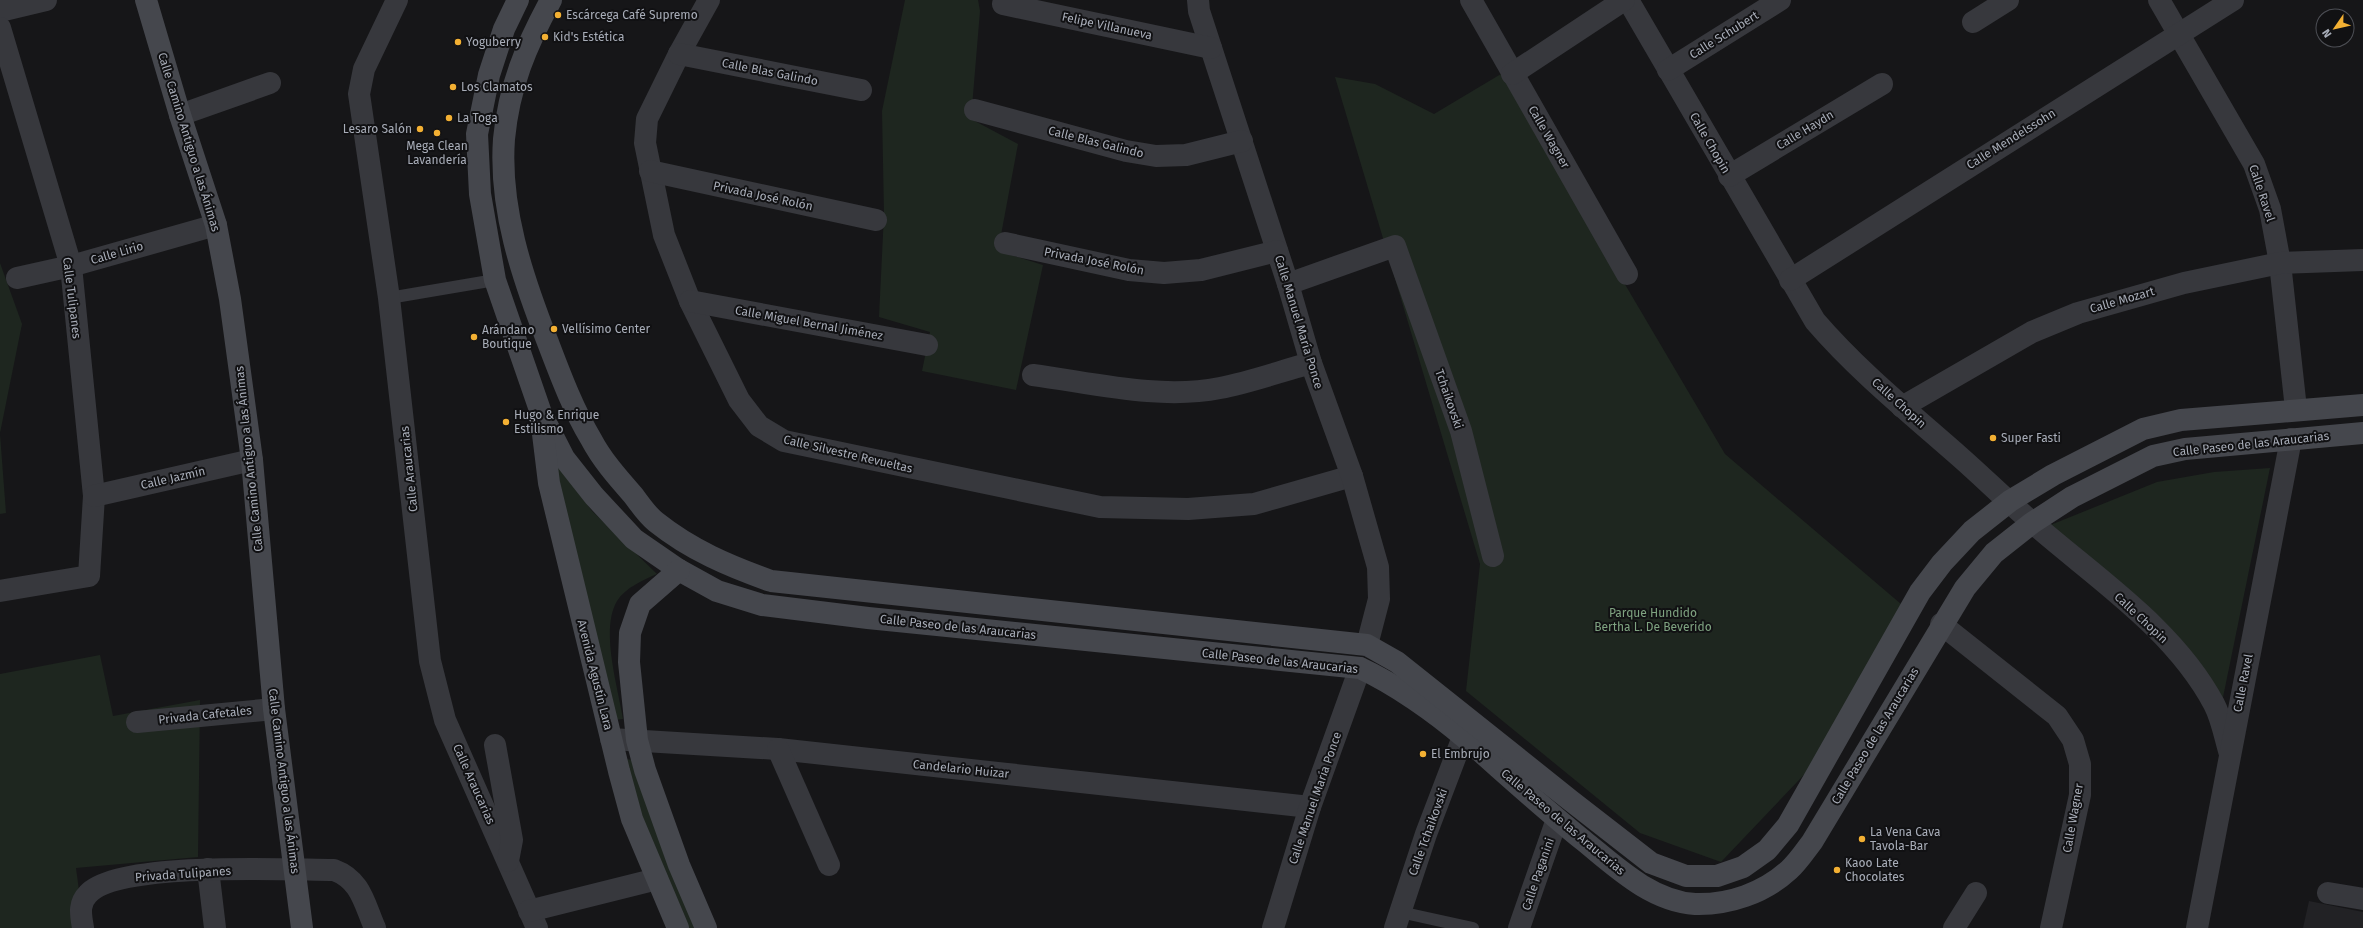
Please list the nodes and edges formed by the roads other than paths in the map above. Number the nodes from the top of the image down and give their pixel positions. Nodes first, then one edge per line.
1 (46, 0) edge
2 (146, 0) edge
3 (397, 0) edge
4 (518, 0) edge
5 (551, 0) edge
6 (709, 0) edge
7 (1198, 0) edge
8 (1471, 0) edge
9 (1624, 0) edge
10 (1628, 0) edge
11 (1780, 0) edge
12 (2008, 0) edge
13 (2159, 0) edge
14 (2233, 0) edge
15 (1003, 4) dead end
16 (0, 11) edge
17 (1973, 22) dead end
18 (0, 28) edge
19 (2178, 34) junction
20 (1211, 48) junction
21 (679, 54) junction
22 (1668, 70) junction
23 (1512, 74) junction
24 (270, 83) dead end
25 (1882, 84) dead end
26 (860, 90) dead end
27 (975, 110) dead end
28 (180, 115) junction
29 (1242, 141) junction
30 (650, 171) junction
31 (1729, 176) junction
32 (876, 220) dead end
33 (216, 225) junction
34 (1005, 243) dead end
35 (1277, 251) junction
36 (2363, 260) edge
37 (2280, 262) junction
38 (71, 266) junction
39 (1627, 274) dead end
40 (17, 278) dead end
41 (495, 280) junction
42 (1790, 280) junction
43 (1288, 284) junction
44 (389, 298) junction
45 (690, 301) junction
46 (927, 345) dead end
47 (1311, 363) junction
48 (1033, 376) dead end
49 (2363, 405) edge
50 (1902, 407) junction
51 (2296, 409) junction
52 (540, 413) junction
53 (2363, 433) edge
54 (2291, 439) junction
55 (252, 460) junction
56 (1352, 476) junction
57 (94, 496) junction
58 (2010, 501) junction
59 (2032, 523) junction
60 (1493, 556) dead end
61 (680, 570) junction
62 (0, 591) edge
63 (871, 592) junction
64 (868, 618) junction
65 (1941, 624) junction
66 (1367, 645) junction
67 (1360, 668) junction
68 (274, 709) junction
69 (137, 722) dead end
70 (1463, 737) junction
71 (611, 738) junction
72 (637, 740) junction
73 (495, 744) dead end
74 (778, 748) junction
75 (2230, 754) junction
76 (1310, 807) junction
77 (1557, 819) junction
78 (508, 862) junction
79 (829, 865) dead end
80 (208, 869) junction
81 (295, 870) junction
82 (656, 879) junction
83 (1976, 893) dead end
84 (2328, 893) dead end
85 (2363, 899) edge
86 (533, 919) edge
87 (1398, 920) edge
88 (83, 928) edge
89 (215, 928) edge
90 (302, 928) edge
91 (375, 928) edge
92 (678, 928) edge
93 (706, 928) edge
94 (1273, 928) edge
95 (1473, 928) edge
96 (1518, 928) edge
97 (1954, 928) edge
98 (2051, 928) edge
99 (2197, 928) edge

1 - 16 street
2 - 28 main road, Calle Camino Antiguo a las Ánimas
3 - 44 street, Calle Araucarias
4 - 41 main road, Calle Paseo de las Araucarias
5 - 63 main road, Calle Paseo de las Araucarias
6 - 21 street, Calle Silvestre Revueltas
7 - 20 street, Calle Manuel María Ponce
8 - 23 street, Calle Wagner
9 - 23 street
10 - 22 street, Calle Chopin
11 - 22 street, Calle Schubert
12 - 17 street
13 - 19 street, Calle Ravel
14 - 19 street, Calle Mendelssohn
15 - 20 street, Felipe Villanueva
18 - 38 street, Calle Tulipanes
19 - 37 street, Calle Ravel
19 - 42 street, Calle Mendelssohn
20 - 29 street, Calle Manuel María Ponce
21 - 26 street, Calle Blas Galindo
21 - 30 street, Calle Silvestre Revueltas
22 - 31 street, Calle Chopin
23 - 39 street, Calle Wagner
24 - 28 street
25 - 31 street, Calle Haydn
27 - 29 street, Calle Blas Galindo
28 - 33 main road, Calle Camino Antiguo a las Ánimas
29 - 35 street, Calle Manuel María Ponce
30 - 32 street, Privada José Rolón
30 - 45 street, Calle Silvestre Revueltas
31 - 42 street, Calle Chopin
33 - 38 street, Calle Lirio
33 - 55 main road, Calle Camino Antiguo a las Ánimas
34 - 35 street, Privada José Rolón
35 - 43 street, Calle Manuel María Ponce
36 - 37 street, Calle Mozart
37 - 50 street, Calle Mozart
37 - 51 street, Calle Ravel
38 - 40 street, Calle Lirio
38 - 57 street, Calle Tulipanes
41 - 44 lane
41 - 52 main road, Calle Paseo de las Araucarias
42 - 50 street, Calle Chopin
43 - 47 street, Calle Manuel María Ponce
43 - 60 street, Tchaikovski
44 - 78 street, Calle Araucarias
45 - 46 street, Calle Miguel Bernal Jiménez
45 - 56 street, Calle Silvestre Revueltas
47 - 48 street
47 - 56 street, Calle Manuel María Ponce
49 - 51 main road, Calle Paseo de las Araucarias
50 - 58 street, Calle Chopin
51 - 58 main road, Calle Paseo de las Araucarias
52 - 61 main road, Calle Paseo de las Araucarias
52 - 71 main road, Avenida Agustín Lara
53 - 54 main road, Calle Paseo de las Araucarias
54 - 59 main road, Calle Paseo de las Araucarias
54 - 75 street, Calle Ravel
55 - 57 street, Calle Jazmín
55 - 68 main road, Calle Camino Antiguo a las Ánimas
56 - 66 street, Calle Manuel María Ponce
57 - 62 street, Calle Tulipanes
58 - 59 street, Calle Chopin
58 - 66 main road, Calle Paseo de las Araucarias
59 - 65 main road, Calle Paseo de las Araucarias
59 - 75 street, Calle Chopin
61 - 64 main road, Calle Paseo de las Araucarias
61 - 72 main road
63 - 64 main road
63 - 66 main road, Calle Paseo de las Araucarias
64 - 67 main road, Calle Paseo de las Araucarias
65 - 77 main road, Calle Paseo de las Araucarias
65 - 98 street, Calle Wagner
67 - 70 main road, Calle Paseo de las Araucarias
67 - 76 street, Calle Manuel María Ponce
68 - 69 street, Privada Cafetales
68 - 81 main road, Calle Camino Antiguo a las Ánimas
70 - 77 main road, Calle Paseo de las Araucarias
70 - 87 street, Calle Tchaikovski
71 - 72 street, Candelario Huizar
71 - 82 main road, Avenida Agustín Lara
72 - 74 street, Candelario Huizar
72 - 93 main road
73 - 78 street
74 - 76 street, Candelario Huizar
74 - 79 street
75 - 99 street, Calle Ravel
76 - 94 street, Calle Manuel María Ponce
77 - 96 street, Calle Paganini
78 - 86 street, Calle Araucarias
80 - 81 street, Privada Tulipanes
80 - 88 street, Privada Tulipanes
80 - 89 street
81 - 90 main road, Calle Camino Antiguo a las Ánimas
81 - 91 street, Privada Tulipanes
82 - 86 street
82 - 92 main road, Avenida Agustín Lara
83 - 97 street
84 - 85 street
87 - 95 lane

